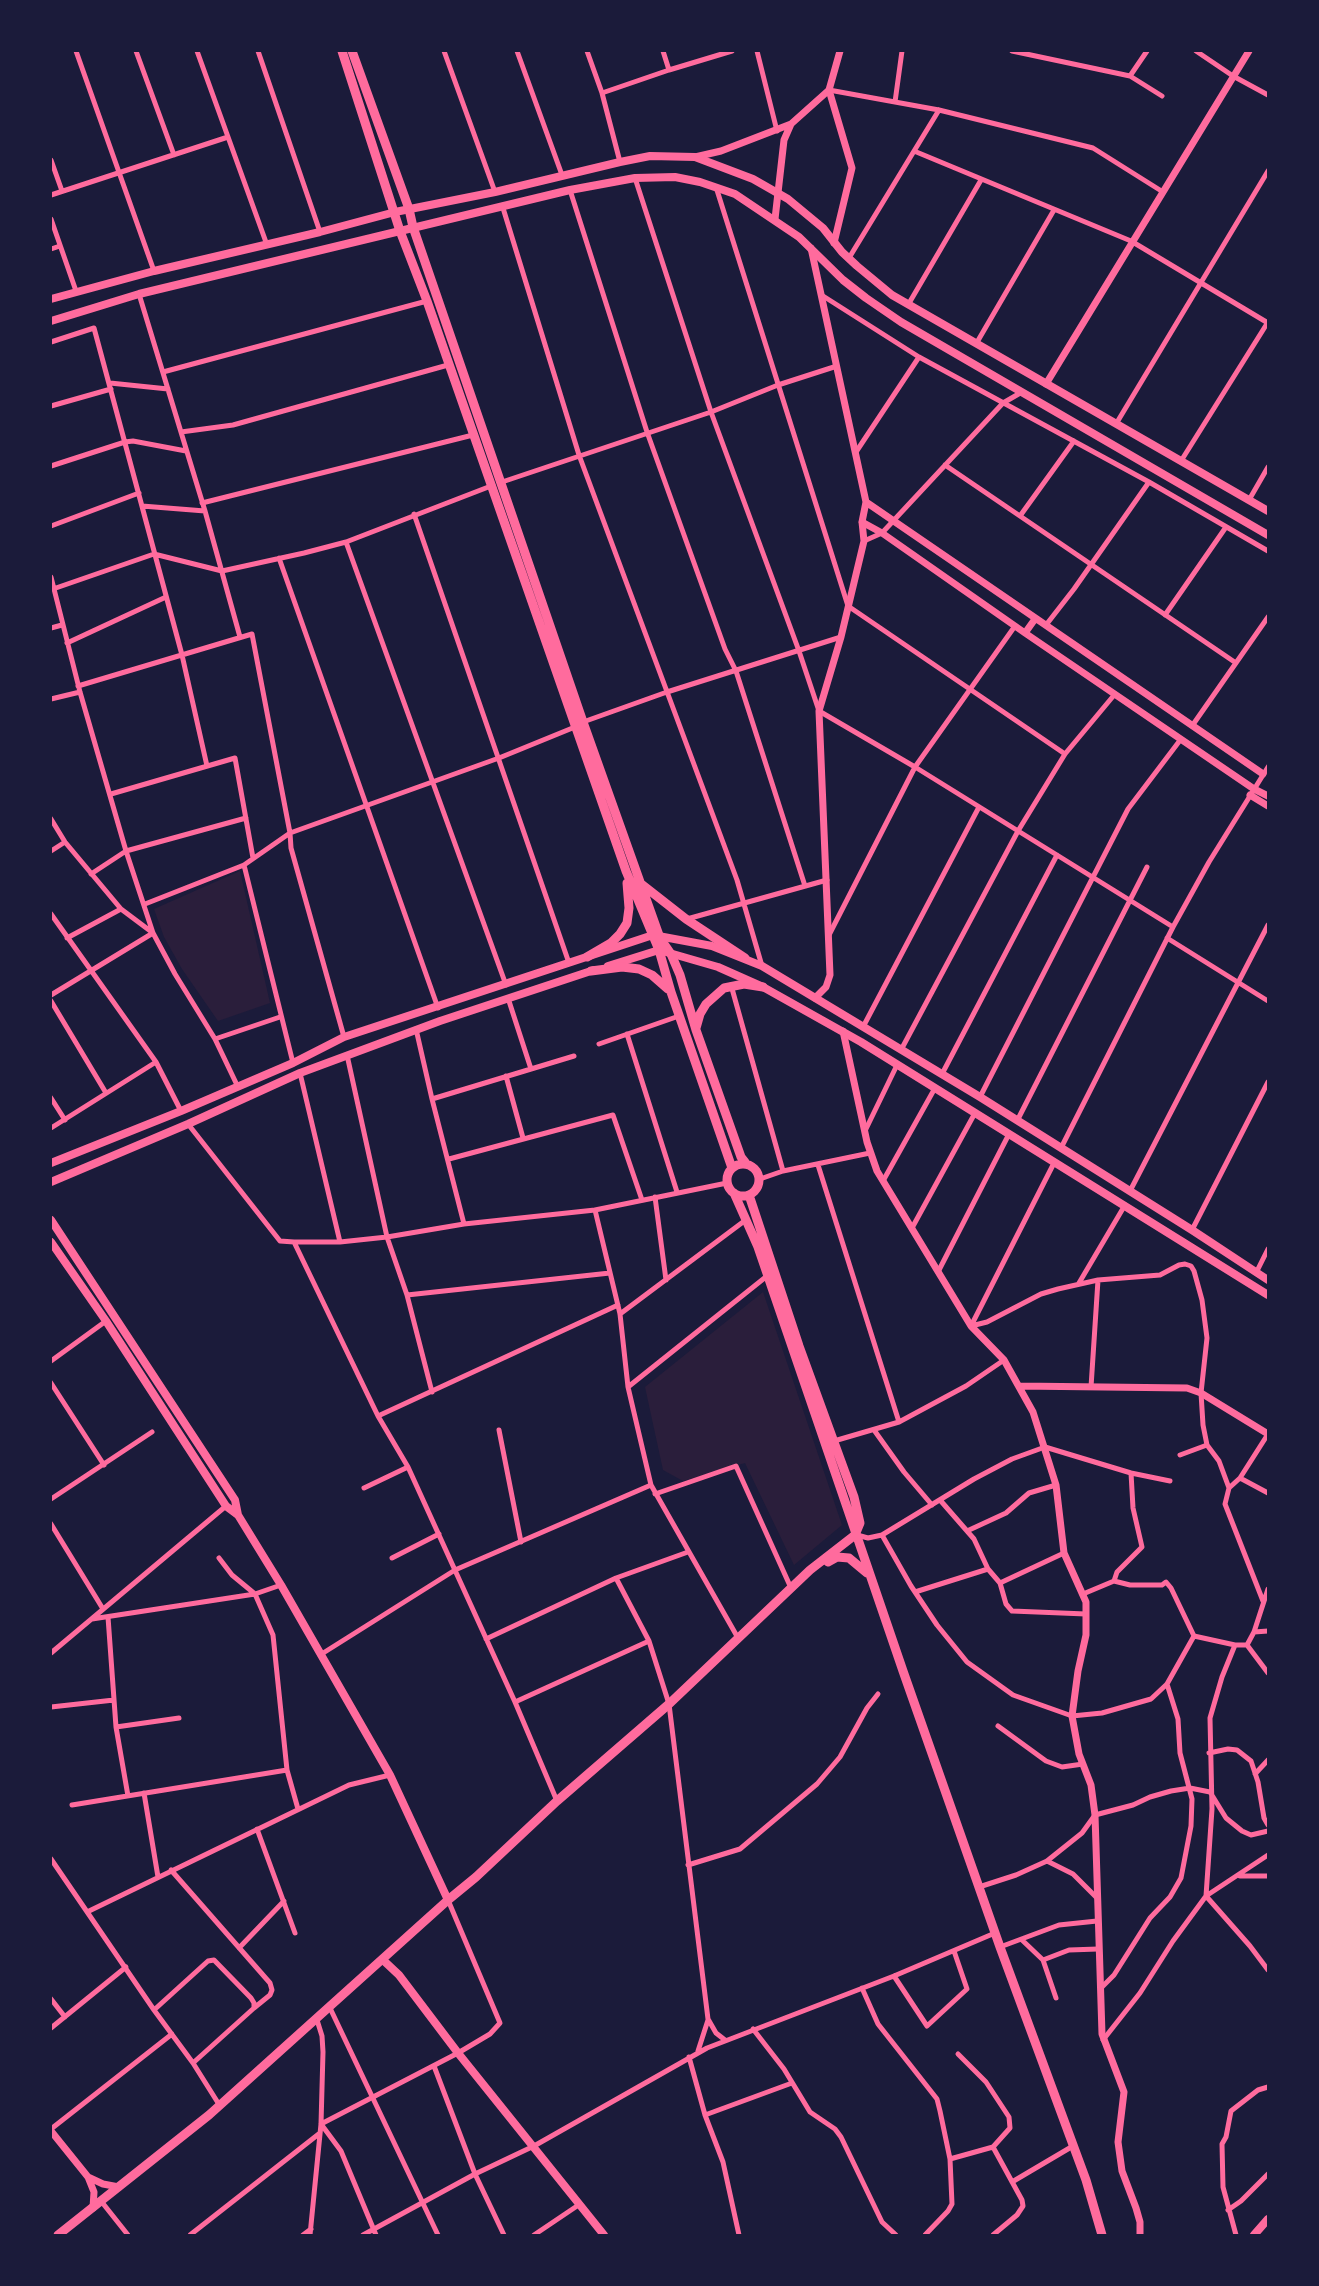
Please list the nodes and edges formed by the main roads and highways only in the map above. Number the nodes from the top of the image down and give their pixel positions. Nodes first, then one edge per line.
1 (342, 51) edge
2 (352, 51) edge
3 (409, 209) junction
4 (395, 212) junction
5 (413, 227) junction
6 (400, 231) junction
7 (51, 299) edge
8 (51, 321) edge
9 (1268, 511) edge
10 (1268, 535) edge
11 (579, 725) junction
12 (626, 871) junction
13 (640, 883) junction
14 (656, 936) junction
15 (659, 950) junction
16 (671, 954) junction
17 (587, 957) junction
18 (745, 958) junction
19 (591, 971) junction
20 (763, 987) junction
21 (671, 992) junction
22 (696, 1030) junction
23 (745, 1162) junction
24 (51, 1163) edge
25 (732, 1168) junction
26 (51, 1182) edge
27 (734, 1193) junction
28 (749, 1195) junction
29 (51, 1220) edge
30 (51, 1242) edge
31 (1268, 1280) edge
32 (1268, 1295) edge
33 (238, 1515) junction
34 (855, 1534) junction
35 (810, 1570) junction
36 (869, 1574) junction
37 (448, 1900) junction
38 (383, 1960) junction
39 (1268, 2220) edge
40 (58, 2235) edge
41 (604, 2235) edge
42 (1102, 2235) edge
43 (1254, 2235) edge

1 - 4 main road
2 - 3 main road
3 - 4 main road
3 - 5 main road
3 - 9 main road
4 - 6 main road
4 - 7 main road
5 - 6 main road
5 - 10 main road
5 - 11 main road
6 - 8 main road
6 - 11 main road
11 - 12 main road
11 - 13 main road
12 - 14 main road
12 - 17 main road
13 - 14 main road
13 - 18 main road
14 - 15 main road
14 - 16 main road
14 - 17 main road
14 - 18 main road
15 - 16 main road
15 - 19 main road
15 - 21 main road
16 - 20 main road
16 - 22 main road
17 - 24 main road
18 - 31 main road
19 - 21 main road
19 - 26 main road
20 - 22 main road
20 - 32 main road
21 - 25 main road
22 - 23 main road
23 - 25 main road
23 - 28 main road
25 - 27 main road
27 - 28 main road
27 - 34 main road
28 - 34 main road
29 - 33 main road
30 - 33 main road
33 - 37 main road
34 - 35 main road
34 - 36 main road
35 - 36 main road
35 - 37 main road
36 - 42 main road
37 - 38 main road
38 - 40 main road
38 - 41 main road
39 - 43 main road

